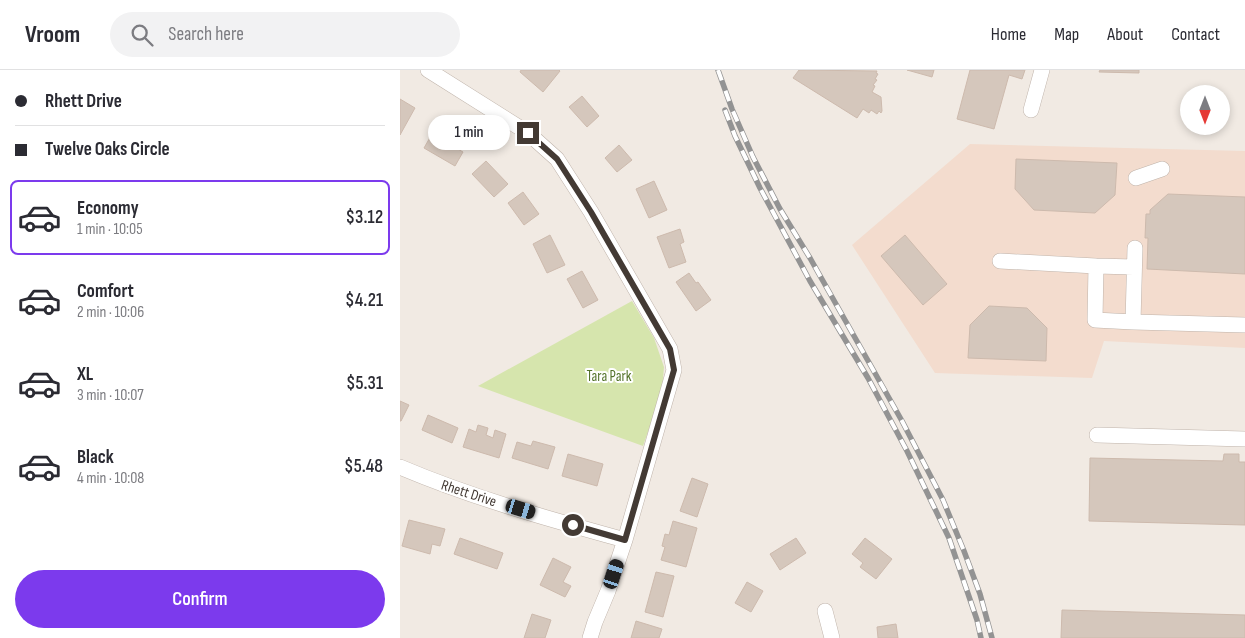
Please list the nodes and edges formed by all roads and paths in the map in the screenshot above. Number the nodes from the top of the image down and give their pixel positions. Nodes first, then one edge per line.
1 (428, 70) edge
2 (1042, 70) edge
3 (1031, 110) dead end
4 (1162, 169) dead end
5 (1136, 178) dead end
6 (1135, 248) dead end
7 (1000, 261) dead end
8 (1096, 266) junction
9 (1134, 267) junction
10 (1133, 322) junction
11 (1245, 326) edge
12 (1097, 435) dead end
13 (1245, 439) edge
14 (400, 467) edge
15 (625, 540) junction
16 (825, 611) dead end
17 (590, 638) edge
18 (832, 638) edge

1 - 15 street
2 - 3 street
4 - 5 street
6 - 9 street
7 - 8 street
8 - 9 street
8 - 10 street
9 - 10 street
10 - 11 street
12 - 13 street
14 - 15 street, Rhett Drive
15 - 17 street
16 - 18 street

